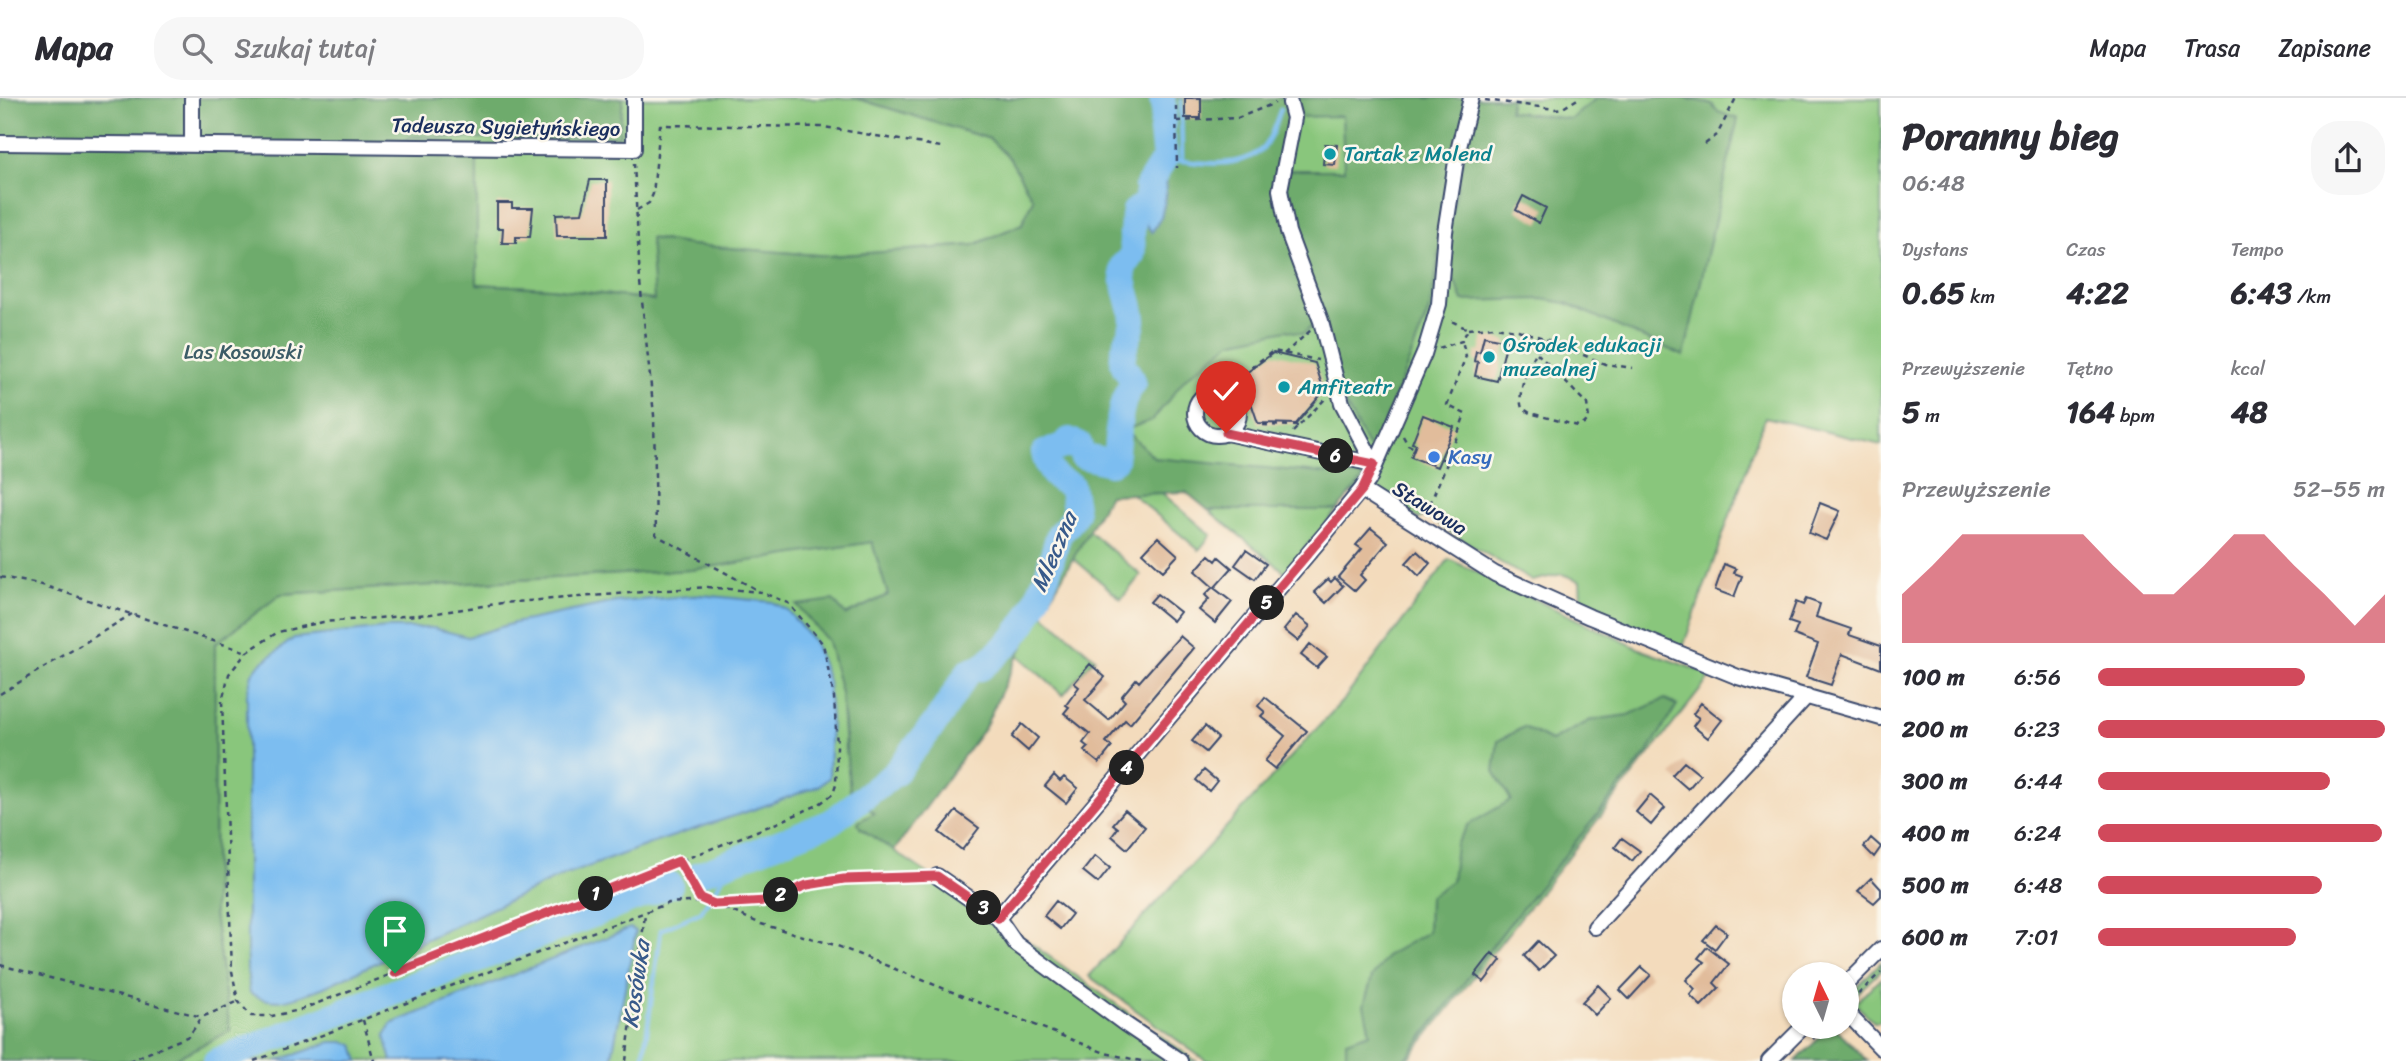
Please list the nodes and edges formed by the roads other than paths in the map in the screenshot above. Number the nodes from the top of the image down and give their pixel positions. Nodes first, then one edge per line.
1 (192, 98) edge
2 (634, 98) edge
3 (1471, 98) edge
4 (1286, 105) road end
5 (0, 143) edge
6 (192, 144) junction
7 (1226, 433) junction
8 (1374, 464) junction
9 (1362, 490) junction
10 (1807, 696) junction
11 (1881, 718) edge
12 (937, 876) road end
13 (998, 918) junction
14 (1595, 927) dead end
15 (1881, 949) edge
16 (1859, 971) edge
17 (1859, 1025) edge
18 (1790, 1040) edge
19 (1881, 1048) edge
20 (1180, 1061) edge
21 (1769, 1061) edge

1 - 6 street
2 - 6 street, Tadeusza Sygietyńskiego
3 - 8 street
4 - 8 street
5 - 6 street, Tadeusza Sygietyńskiego
7 - 7 street
7 - 8 street
8 - 9 street
9 - 10 street, Stawowa
9 - 13 street, Stawowa
10 - 11 street, Stawowa
10 - 14 street
12 - 13 street
13 - 20 street
15 - 16 street
17 - 19 street
18 - 21 street

